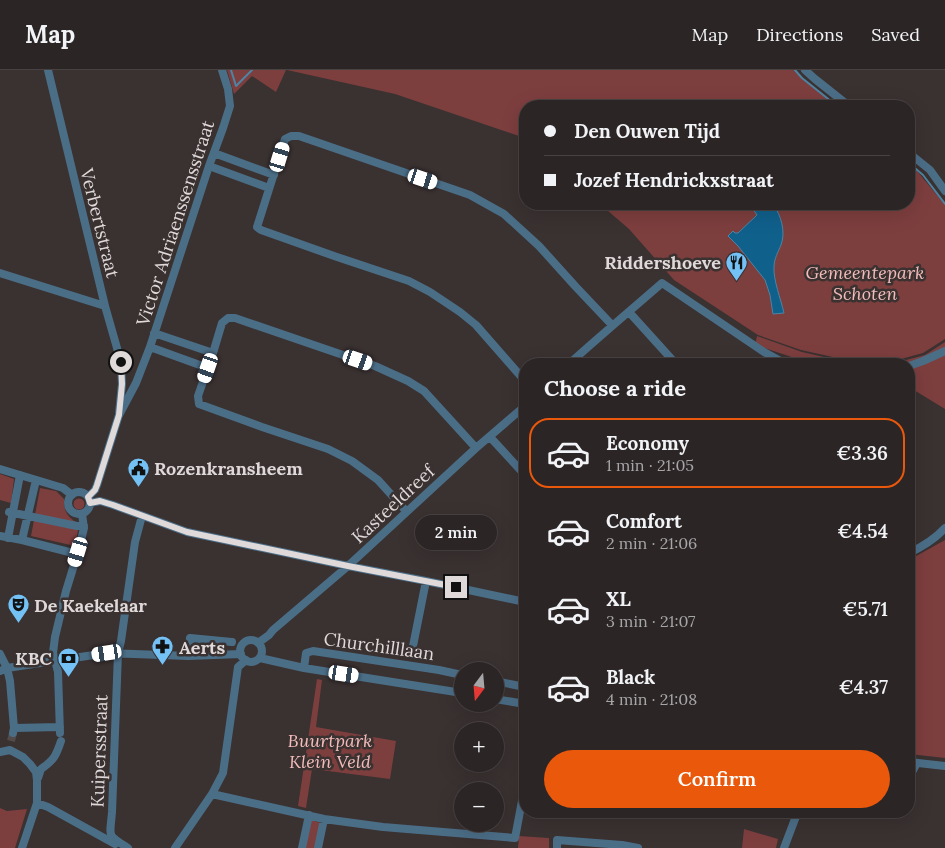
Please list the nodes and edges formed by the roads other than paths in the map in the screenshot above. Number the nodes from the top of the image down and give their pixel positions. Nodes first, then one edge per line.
1 (48, 70) edge
2 (222, 70) edge
3 (805, 70) edge
4 (841, 100) edge
5 (214, 153) junction
6 (915, 159) edge
7 (209, 166) junction
8 (274, 174) junction
9 (270, 188) junction
10 (945, 191) edge
11 (0, 273) edge
12 (105, 306) junction
13 (629, 312) junction
14 (612, 325) junction
15 (154, 333) junction
16 (150, 347) junction
17 (945, 352) edge
18 (213, 353) junction
19 (576, 358) edge
20 (671, 358) edge
21 (775, 358) edge
22 (915, 364) edge
23 (208, 368) junction
24 (519, 374) edge
25 (136, 383) junction
26 (122, 384) junction
27 (519, 411) edge
28 (119, 415) junction
29 (490, 436) junction
30 (476, 448) junction
31 (519, 468) edge
32 (0, 469) edge
33 (20, 475) junction
34 (36, 480) junction
35 (72, 496) junction
36 (89, 500) junction
37 (406, 511) junction
38 (11, 513) junction
39 (82, 514) junction
40 (28, 516) junction
41 (142, 516) junction
42 (84, 526) junction
43 (945, 528) edge
44 (4, 537) edge
45 (22, 540) junction
46 (915, 550) edge
47 (78, 552) junction
48 (348, 566) junction
49 (426, 581) junction
50 (519, 601) edge
51 (232, 642) dead end
52 (258, 643) junction
53 (413, 646) dead end
54 (118, 653) junction
55 (0, 654) edge
56 (240, 654) junction
57 (188, 656) junction
58 (260, 658) junction
59 (246, 660) junction
60 (56, 662) junction
61 (304, 668) junction
62 (4, 669) edge
63 (454, 673) edge
64 (504, 683) edge
65 (519, 686) edge
66 (454, 692) edge
67 (504, 700) edge
68 (519, 703) edge
69 (13, 734) junction
70 (60, 734) junction
71 (10, 750) junction
72 (0, 752) edge
73 (915, 762) edge
74 (945, 766) edge
75 (37, 780) junction
76 (212, 794) junction
77 (38, 803) junction
78 (309, 815) junction
79 (519, 817) edge
80 (795, 818) edge
81 (324, 819) junction
82 (22, 848) edge
83 (122, 848) edge
84 (128, 848) edge
85 (175, 848) edge
86 (302, 848) edge
87 (318, 848) edge
88 (557, 848) edge
89 (638, 848) edge
90 (784, 848) edge

1 - 12 street, Verbertstraat
2 - 5 street, Victor Adriaenssensstraat
3 - 4 street
5 - 7 street, Victor Adriaenssensstraat
5 - 8 street
6 - 10 street
7 - 9 street
7 - 15 street, Victor Adriaenssensstraat
8 - 9 street
8 - 14 street
9 - 24 street
11 - 12 street
12 - 26 street, Verbertstraat
13 - 14 street
13 - 20 street
13 - 21 street
14 - 19 street
15 - 16 street, Victor Adriaenssensstraat
15 - 18 street
16 - 23 street
16 - 25 street, Victor Adriaenssensstraat
17 - 22 street
18 - 23 street
18 - 30 street
23 - 37 street
25 - 26 street
25 - 28 street, Verbertstraat
26 - 28 street, Verbertstraat
27 - 29 street, Kasteeldreef
28 - 36 street, Verbertstraat
29 - 30 street, Kasteeldreef
29 - 31 street
30 - 37 street, Kasteeldreef
32 - 33 street
33 - 34 street
33 - 38 street
34 - 35 street
34 - 40 street
35 - 36 street
35 - 39 street
36 - 39 street, Verbertstraat
36 - 41 street
37 - 48 street, Kasteeldreef
38 - 40 street
38 - 44 street
39 - 42 street
40 - 42 street
40 - 45 street
41 - 48 street
41 - 54 street, Kuipersstraat
42 - 47 street
43 - 46 street
44 - 45 street
45 - 47 street
47 - 60 street
48 - 49 street
48 - 52 street, Kasteeldreef
49 - 50 street
49 - 53 street
51 - 57 street
52 - 56 street
52 - 58 street
54 - 57 street
54 - 60 street
54 - 84 street, Kuipersstraat
55 - 62 street
56 - 57 street
56 - 59 street
58 - 59 street
58 - 61 street, Churchilllaan
59 - 76 street
60 - 62 street
60 - 70 street
61 - 63 street, Churchilllaan
61 - 66 street, Churchilllaan
62 - 69 street
64 - 65 street
67 - 68 street
69 - 70 street
69 - 71 street
70 - 75 street
71 - 72 street
71 - 75 street
73 - 74 street
75 - 77 street
76 - 78 street
76 - 85 street
77 - 82 street
77 - 83 street
78 - 81 street
78 - 86 street
79 - 81 street
80 - 90 street
81 - 87 street
88 - 89 street

